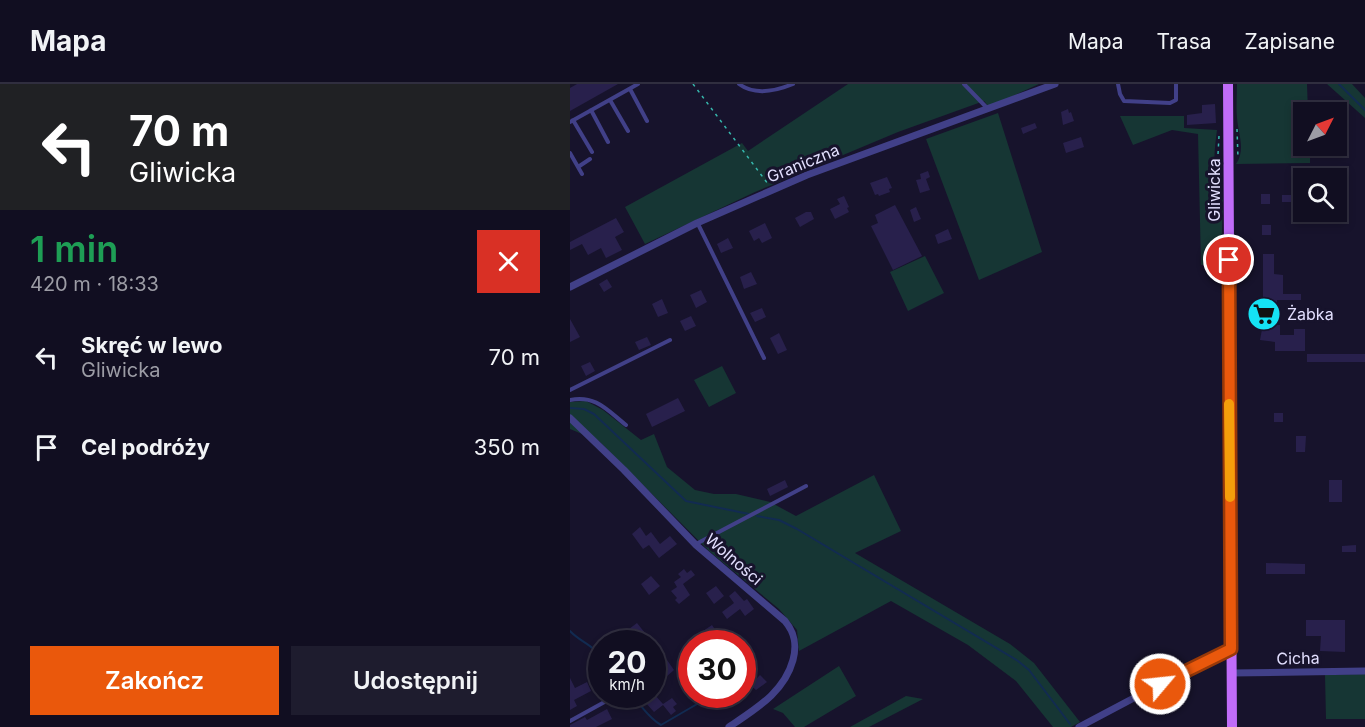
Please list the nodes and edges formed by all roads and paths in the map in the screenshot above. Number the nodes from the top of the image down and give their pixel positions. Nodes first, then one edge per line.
1 (638, 84) edge
2 (693, 84) edge
3 (739, 84) edge
4 (793, 84) edge
5 (964, 84) edge
6 (1055, 84) edge
7 (1118, 84) edge
8 (1176, 84) edge
9 (1228, 84) edge
10 (630, 89) junction
11 (610, 100) junction
12 (591, 110) junction
13 (989, 110) junction
14 (572, 121) edge
15 (647, 121) dead end
16 (628, 131) dead end
17 (608, 142) dead end
18 (592, 152) dead end
19 (570, 153) edge
20 (590, 159) dead end
21 (578, 167) junction
22 (582, 174) dead end
23 (771, 191) junction
24 (698, 223) junction
25 (570, 287) edge
26 (670, 340) dead end
27 (764, 358) dead end
28 (570, 390) edge
29 (570, 400) edge
30 (570, 418) edge
31 (626, 425) dead end
32 (806, 486) dead end
33 (696, 545) junction
34 (1231, 649) junction
35 (1365, 671) edge
36 (1231, 673) junction
37 (594, 708) edge
38 (570, 721) edge
39 (729, 727) edge
40 (1079, 727) edge
41 (1232, 727) edge

1 - 10 lane
2 - 23 path
3 - 4 lane
5 - 13 lane
6 - 13 street, Graniczna
7 - 8 lane
9 - 34 main road, Gliwicka
10 - 11 lane
10 - 15 lane
11 - 12 lane
11 - 16 lane
12 - 14 lane
12 - 17 lane
13 - 23 street, Graniczna
14 - 18 lane
19 - 21 lane
20 - 21 lane
21 - 22 lane
23 - 24 street, Graniczna
24 - 25 street, Graniczna
24 - 27 lane
26 - 28 lane
29 - 31 lane
30 - 33 street, Wolności
32 - 33 lane
33 - 39 street, Wolności
34 - 36 main road, Gliwicka
34 - 40 street
35 - 36 street, Cicha
36 - 41 main road, Gliwicka
37 - 38 lane

